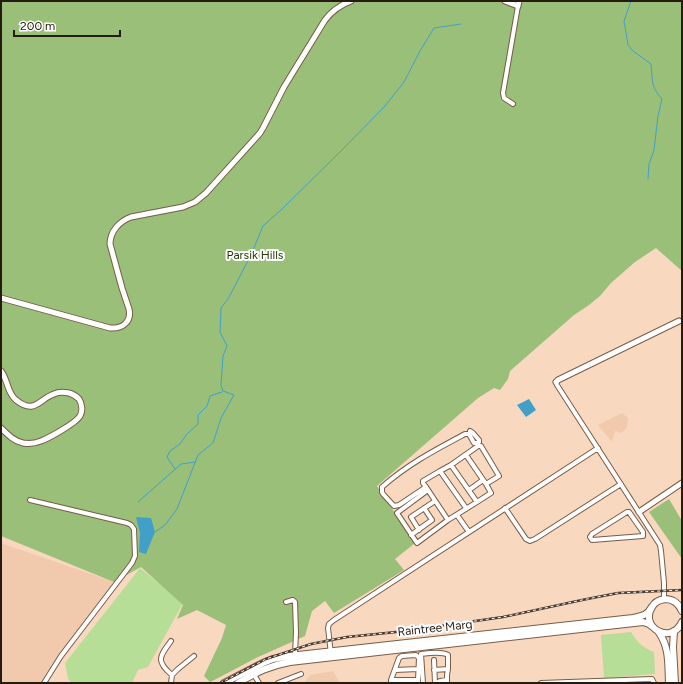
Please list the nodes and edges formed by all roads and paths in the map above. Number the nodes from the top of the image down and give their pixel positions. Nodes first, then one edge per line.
1 (351, 1) edge
2 (505, 1) edge
3 (518, 4) edge
4 (514, 104) dead end
5 (1, 298) edge
6 (679, 321) dead end
7 (1, 371) edge
8 (556, 382) joint
9 (1, 428) edge
10 (470, 431) dead end
11 (598, 448) junction
12 (466, 455) junction
13 (451, 464) junction
14 (440, 471) junction
15 (485, 482) junction
16 (682, 482) edge
17 (621, 484) junction
18 (427, 489) junction
19 (469, 490) junction
20 (30, 500) dead end
21 (435, 500) junction
22 (477, 502) junction
23 (424, 508) junction
24 (466, 508) junction
25 (505, 508) junction
26 (639, 512) junction
27 (457, 515) junction
28 (448, 520) junction
29 (606, 526) joint
30 (419, 530) junction
31 (469, 532) junction
32 (411, 535) junction
33 (664, 599) junction
34 (286, 602) dead end
35 (651, 608) junction
36 (681, 608) edge
37 (682, 622) edge
38 (656, 629) junction
39 (674, 631) junction
40 (171, 641) dead end
41 (331, 654) junction
42 (295, 655) junction
43 (194, 656) dead end
44 (434, 660) dead end
45 (418, 669) junction
46 (448, 669) junction
47 (394, 670) junction
48 (434, 670) junction
49 (252, 671) junction
50 (301, 674) dead end
51 (172, 675) junction
52 (288, 681) edge
53 (447, 681) edge
54 (391, 682) edge
55 (418, 682) edge
56 (44, 683) edge
57 (171, 683) edge
58 (224, 683) edge
59 (238, 683) edge
60 (259, 683) edge
61 (278, 683) edge
62 (423, 683) edge
63 (436, 683) edge
64 (542, 683) edge
65 (654, 683) edge
66 (669, 683) edge
67 (675, 683) edge

1 - 5 street
2 - 3 street
3 - 4 street
6 - 8 street
7 - 9 street
8 - 11 street
10 - 18 street
11 - 17 street
11 - 25 street
12 - 13 street
12 - 15 street
12 - 15 street
13 - 14 street
13 - 19 street
14 - 18 street
14 - 24 street
15 - 19 street
15 - 22 street
16 - 26 street
17 - 25 street
17 - 26 street
18 - 21 street
18 - 32 street
19 - 22 street
20 - 56 street
21 - 23 street
21 - 28 street
22 - 24 street
23 - 30 street
23 - 30 street
24 - 27 street
25 - 31 street
26 - 33 street
27 - 28 street
27 - 31 street
28 - 32 street
29 - 29 street
30 - 32 street
31 - 41 street
33 - 35 main road, Raintree Marg
33 - 36 main road
34 - 42 street
35 - 38 main road
35 - 41 main road, Raintree Marg
37 - 39 main road
38 - 39 main road, Raintree Marg
38 - 41 main road, Raintree Marg
38 - 66 main road
39 - 67 main road
40 - 51 street
41 - 42 main road, Raintree Marg
41 - 49 main road, Raintree Marg
42 - 49 main road, Raintree Marg
43 - 51 street
44 - 48 street
45 - 47 street
45 - 47 street
45 - 55 street
46 - 48 street
46 - 53 street
46 - 62 street
47 - 54 street
48 - 63 street
49 - 58 main road, Raintree Marg
49 - 59 main road, Raintree Marg
49 - 60 street
50 - 52 street
51 - 57 street
52 - 61 street
53 - 63 street
54 - 55 street
64 - 65 street

